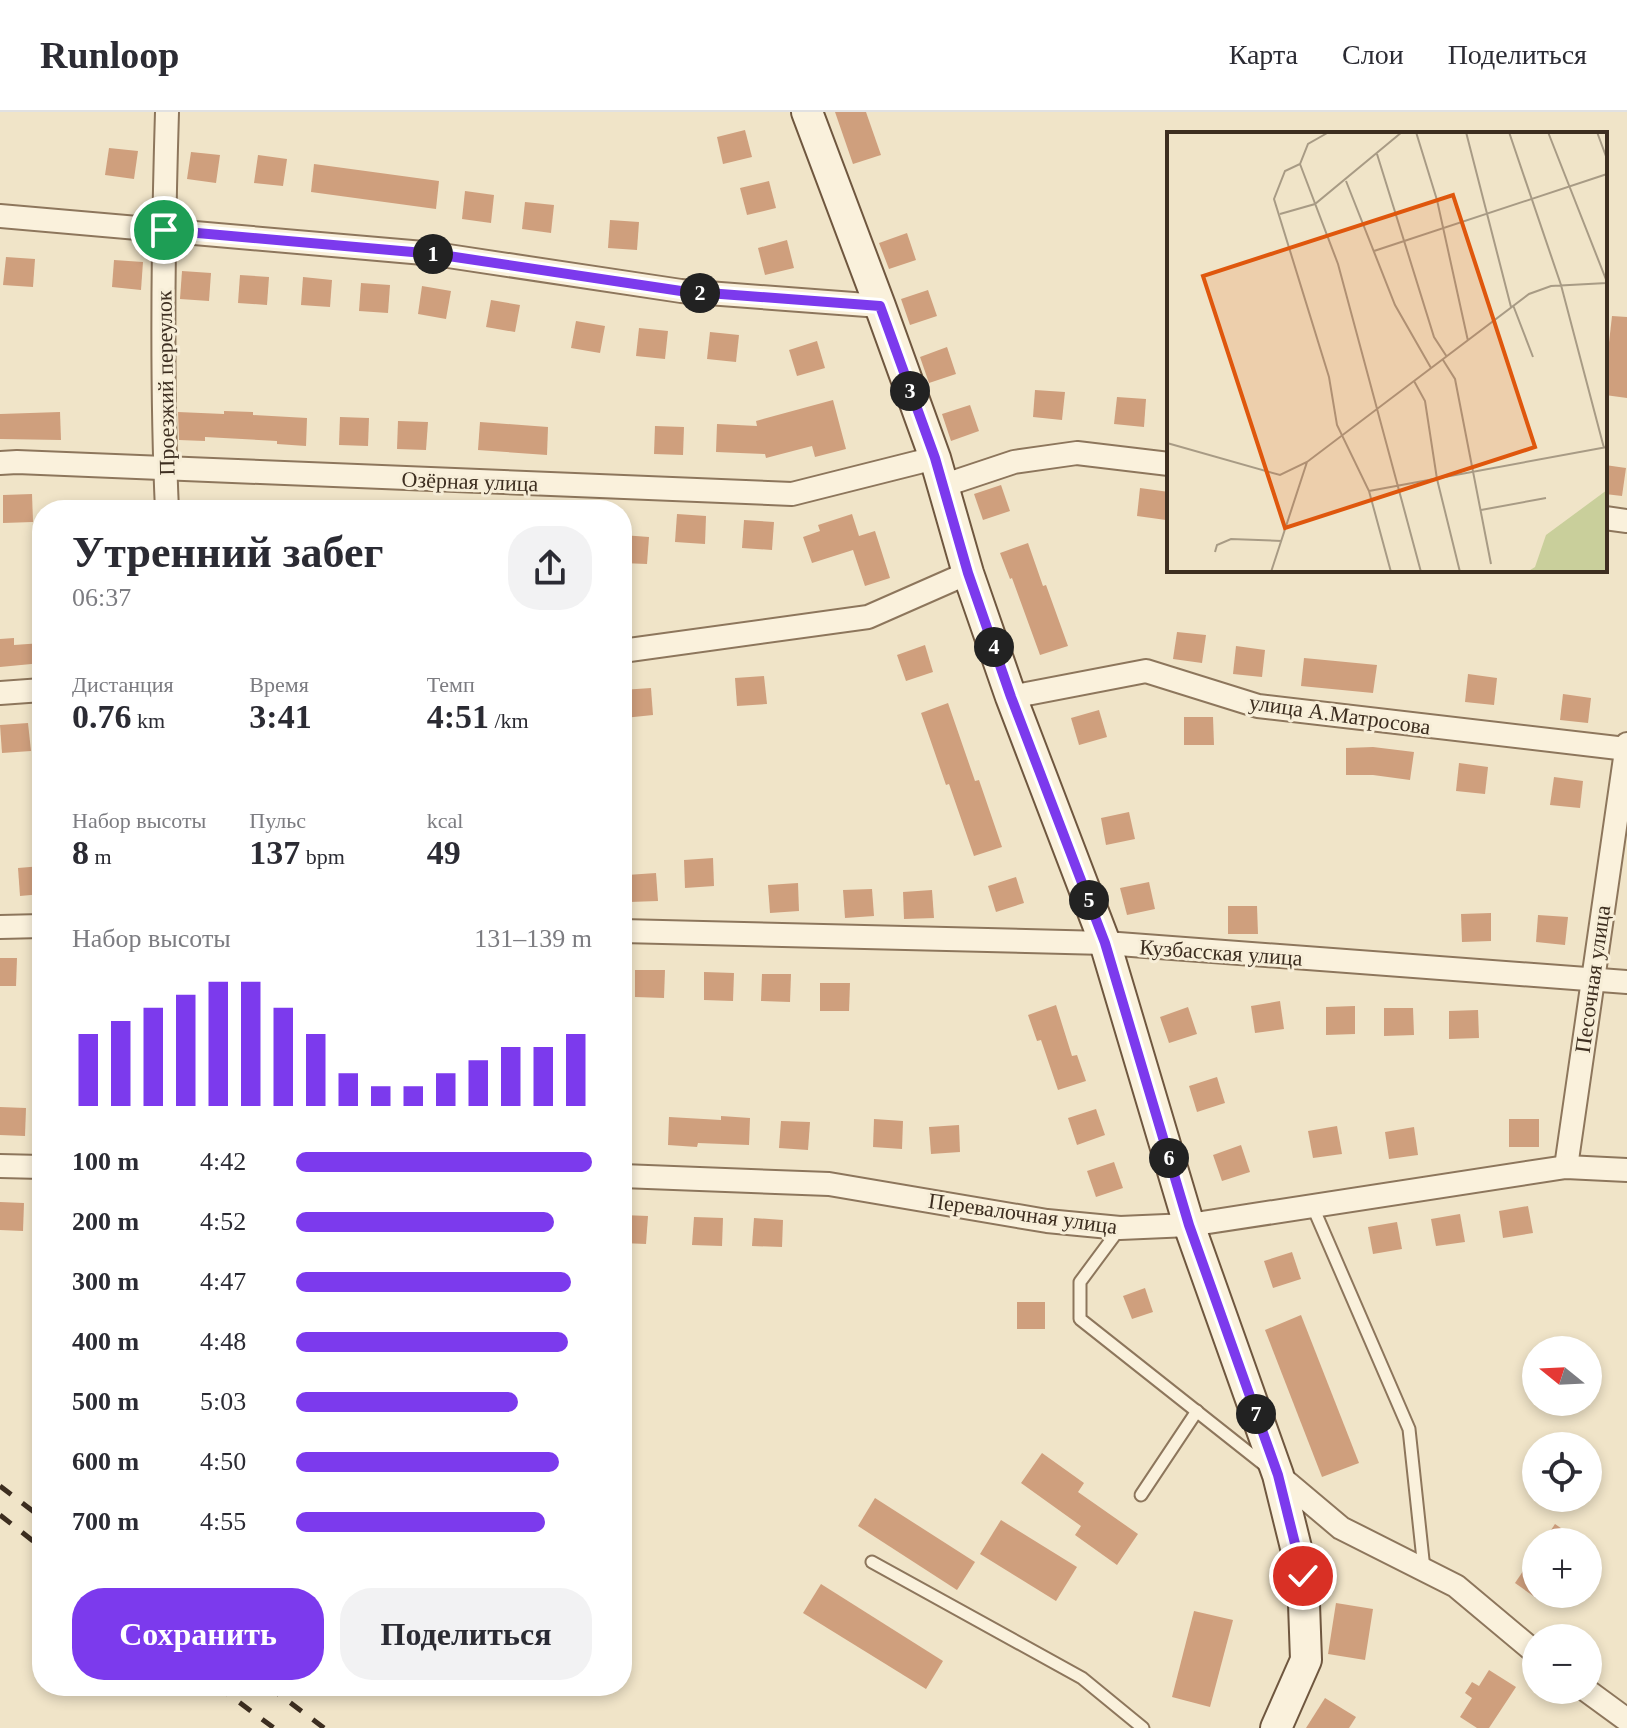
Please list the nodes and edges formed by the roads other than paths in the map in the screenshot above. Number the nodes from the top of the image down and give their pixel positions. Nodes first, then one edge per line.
1 (167, 112) edge
2 (807, 112) edge
3 (0, 216) edge
4 (164, 230) junction
5 (880, 306) junction
6 (0, 463) edge
7 (1167, 464) edge
8 (165, 469) junction
9 (938, 472) junction
10 (167, 500) edge
11 (1607, 518) edge
12 (1627, 521) edge
13 (968, 573) junction
14 (632, 650) edge
15 (32, 691) edge
16 (0, 693) edge
17 (1011, 697) junction
18 (1627, 748) edge
19 (32, 926) edge
20 (0, 927) edge
21 (632, 931) edge
22 (1105, 943) junction
23 (1591, 980) junction
24 (1627, 982) edge
25 (0, 1166) edge
26 (32, 1167) edge
27 (1566, 1167) junction
28 (1627, 1170) edge
29 (632, 1176) edge
30 (1312, 1205) junction
31 (1189, 1225) junction
32 (1120, 1228) junction
33 (1197, 1411) junction
34 (1278, 1475) junction
35 (1141, 1495) dead end
36 (872, 1562) dead end
37 (1424, 1569) junction
38 (1522, 1641) edge
39 (1602, 1702) edge
40 (1627, 1720) edge
41 (1143, 1728) edge
42 (1276, 1728) edge

1 - 4 street, Проезжий переулок
2 - 5 main road
3 - 4 street
4 - 5 street
4 - 8 street, Проезжий переулок
5 - 9 main road
6 - 8 street, Озёрная улица
7 - 9 street, Озёрная улица
8 - 9 street, Озёрная улица
8 - 10 street, Проезжий переулок
9 - 13 main road
11 - 12 street
13 - 14 street
13 - 17 main road
15 - 16 street
17 - 18 street, улица А.Матросова
17 - 22 main road
18 - 23 street, Песочная улица
19 - 20 street
21 - 22 street, Кузбасская улица
22 - 23 street, Кузбасская улица
22 - 31 main road
23 - 24 street, Кузбасская улица
23 - 27 street, Песочная улица
25 - 26 street
27 - 28 street, Перевалочная улица
27 - 30 street, Перевалочная улица
29 - 32 street, Перевалочная улица
30 - 31 street, Перевалочная улица
30 - 37 lane
31 - 32 street, Перевалочная улица
31 - 34 main road
32 - 33 lane
33 - 34 lane
33 - 35 lane
34 - 37 street
34 - 42 main road
36 - 41 lane
37 - 38 street
39 - 40 street

